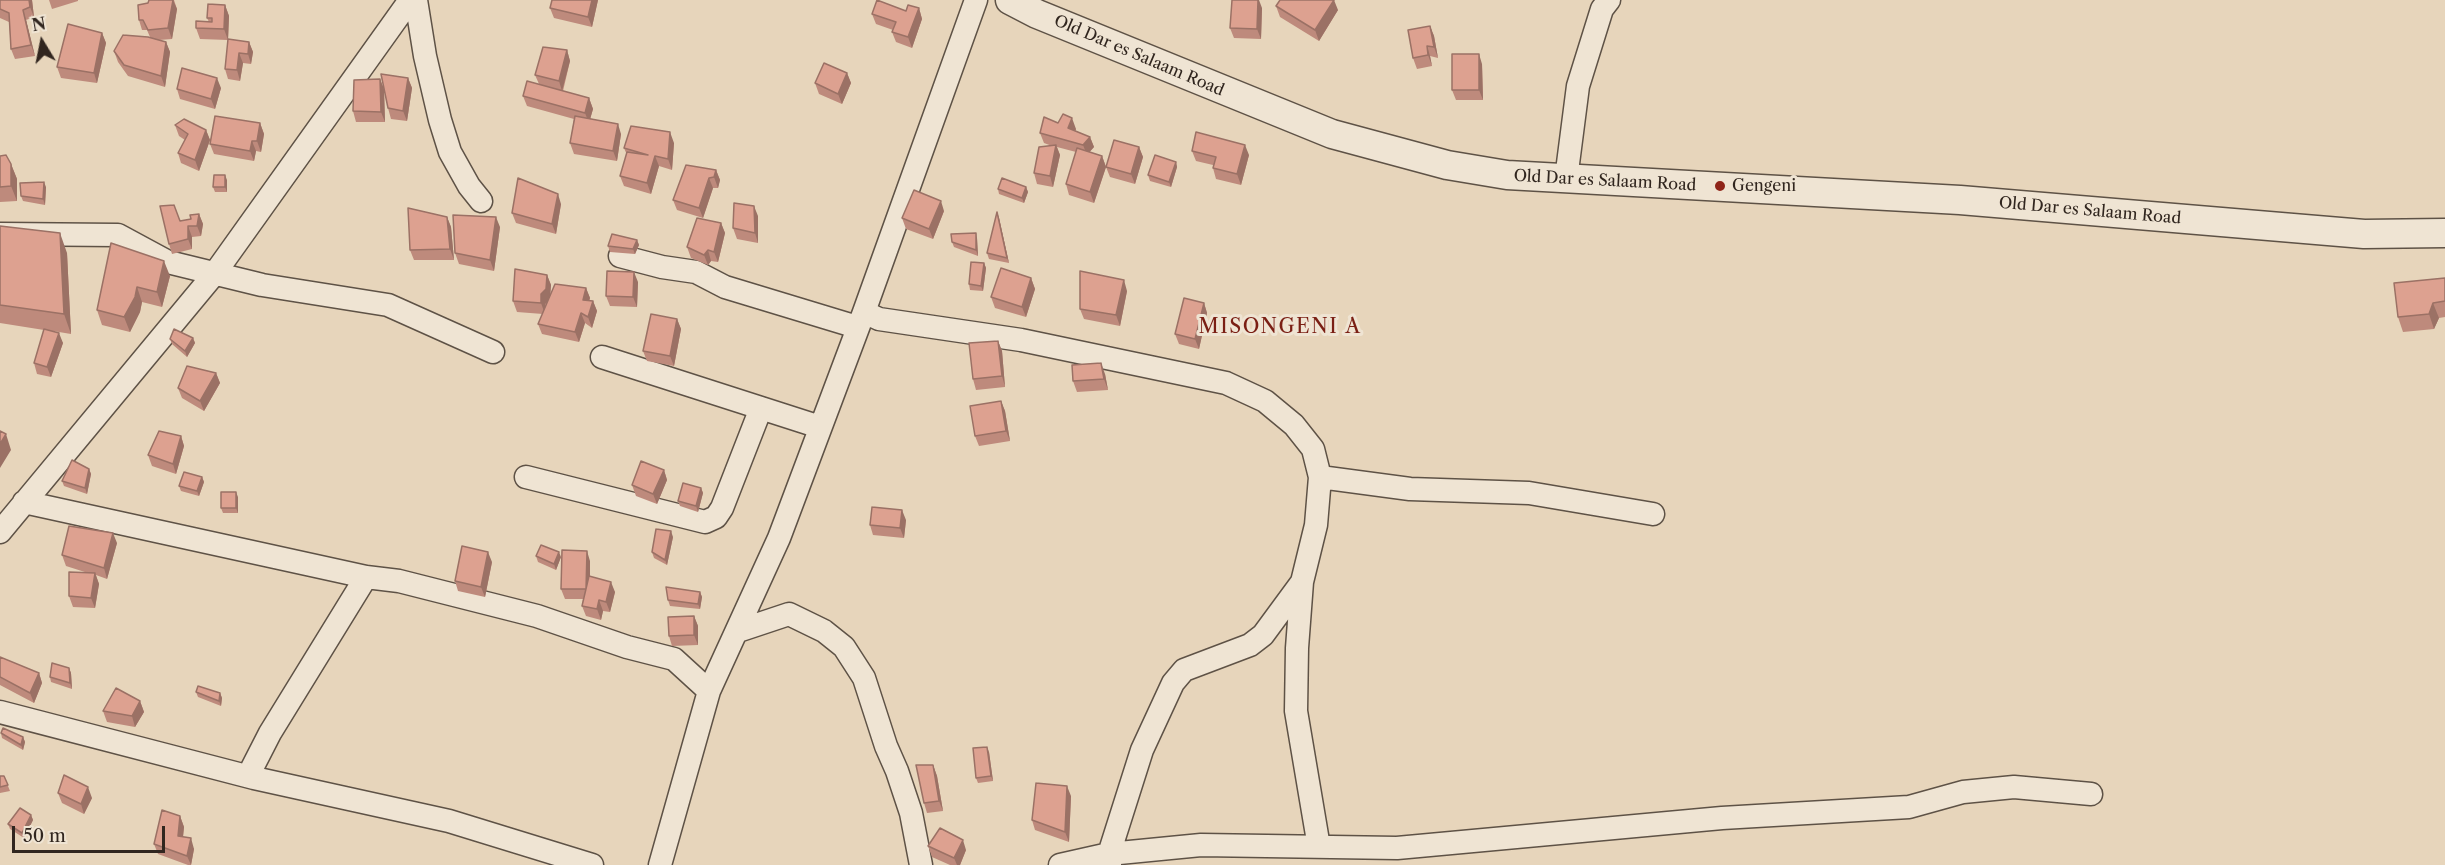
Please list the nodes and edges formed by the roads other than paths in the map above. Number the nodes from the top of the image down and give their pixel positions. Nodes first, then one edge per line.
1 (410, 0) edge
2 (416, 0) edge
3 (976, 0) edge
4 (1010, 0) edge
5 (1609, 0) edge
6 (1566, 179) junction
7 (481, 201) dead end
8 (0, 234) edge
9 (2445, 234) edge
10 (620, 256) dead end
11 (215, 273) junction
12 (860, 320) junction
13 (493, 352) dead end
14 (602, 357) dead end
15 (761, 408) junction
16 (820, 427) junction
17 (526, 477) dead end
18 (1320, 477) junction
19 (24, 502) junction
20 (1653, 514) dead end
21 (0, 531) edge
22 (366, 577) junction
23 (1302, 582) junction
24 (738, 631) junction
25 (709, 691) junction
26 (0, 712) edge
27 (248, 776) junction
28 (2091, 794) dead end
29 (1319, 847) junction
30 (1110, 860) edge
31 (592, 865) edge
32 (660, 865) edge
33 (921, 865) edge
34 (1060, 865) edge

1 - 11 street
2 - 7 street
3 - 12 street
4 - 6 street, Old Dar es Salaam Road
5 - 6 street
6 - 9 street, Old Dar es Salaam Road
8 - 11 street
10 - 12 street
11 - 13 street
11 - 19 street
12 - 16 street
12 - 18 street
14 - 15 street
15 - 16 street
15 - 17 street
16 - 24 street
18 - 20 street
18 - 23 street
19 - 21 street
19 - 22 street
22 - 25 street
22 - 27 street
23 - 29 street
23 - 30 street
24 - 25 street
24 - 33 street
25 - 32 street
26 - 27 street
27 - 31 street
28 - 29 street
29 - 30 street
30 - 34 street

